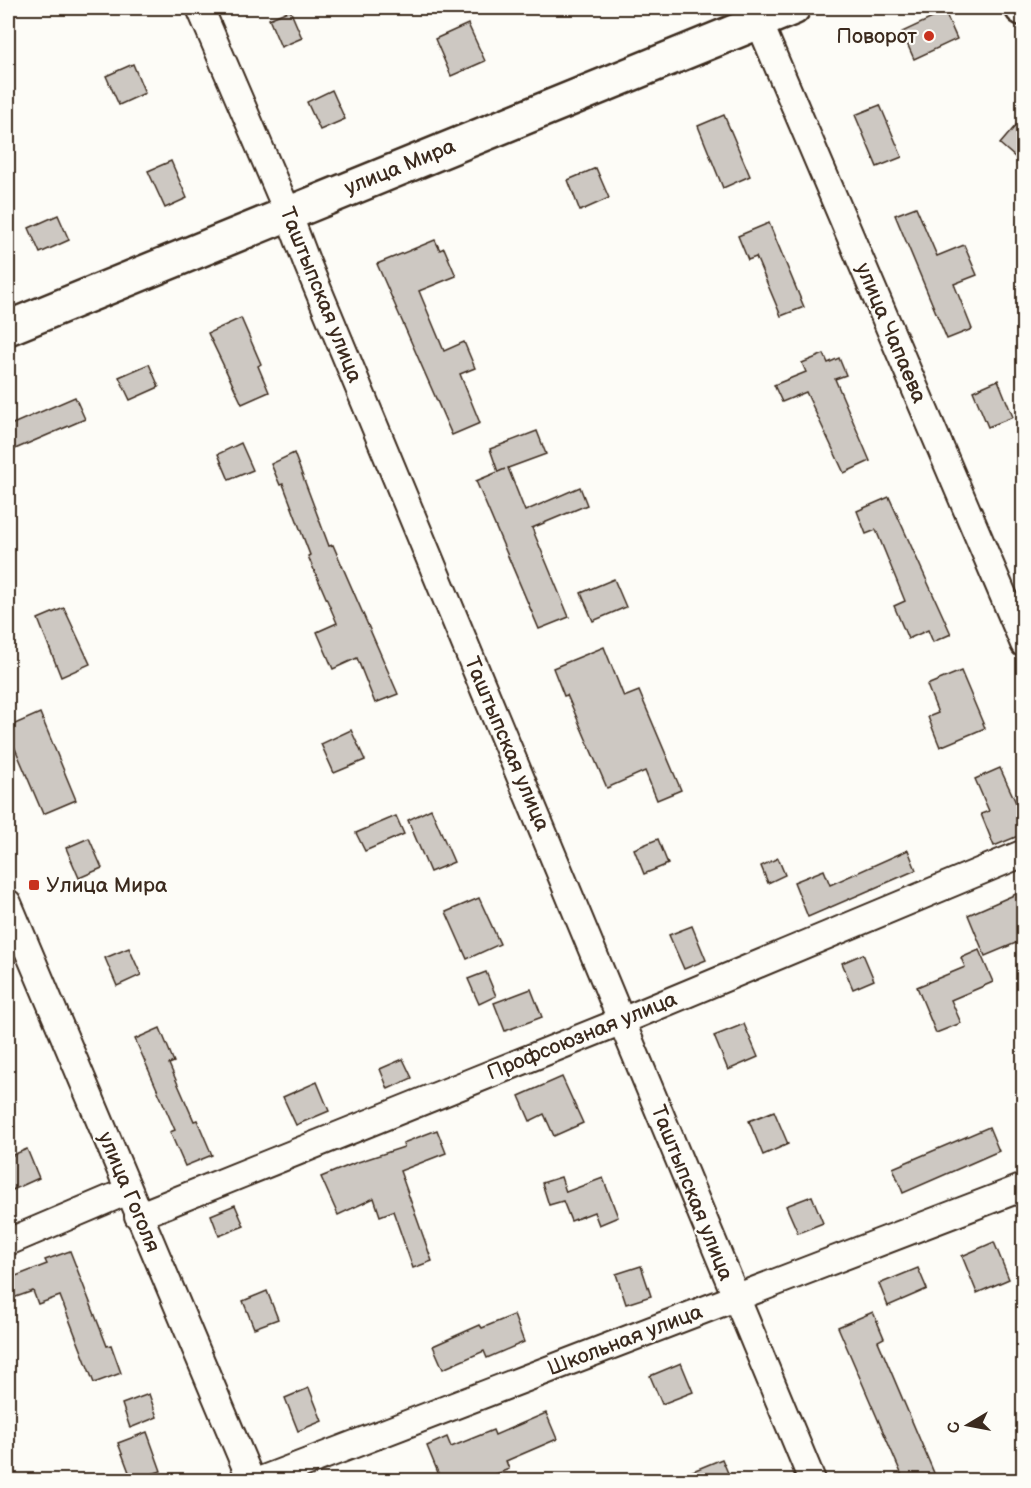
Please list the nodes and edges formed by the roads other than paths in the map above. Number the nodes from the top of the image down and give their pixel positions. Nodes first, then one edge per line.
1 (200, 8) edge
2 (793, 8) edge
3 (759, 22) junction
4 (288, 213) junction
5 (8, 328) edge
6 (1023, 644) edge
7 (1023, 853) edge
8 (8, 903) edge
9 (621, 1021) junction
10 (1023, 1187) edge
11 (128, 1191) junction
12 (138, 1216) junction
13 (8, 1242) edge
14 (735, 1298) junction
15 (251, 1480) edge
16 (261, 1480) edge
17 (812, 1480) edge

1 - 4 street, Таштыпская улица
2 - 3 main road, улица Мира
3 - 4 main road, улица Мира
3 - 6 street, улица Чапаева
4 - 5 main road, улица Мира
4 - 9 street, Таштыпская улица
7 - 9 street, Профсоюзная улица
8 - 11 street, улица Гоголя
9 - 12 street, Профсоюзная улица
9 - 14 street, Таштыпская улица
10 - 14 street, Школьная улица
11 - 12 street, улица Гоголя
11 - 13 street
12 - 15 street, улица Гоголя
14 - 16 street, Школьная улица
14 - 17 street, Таштыпская улица

